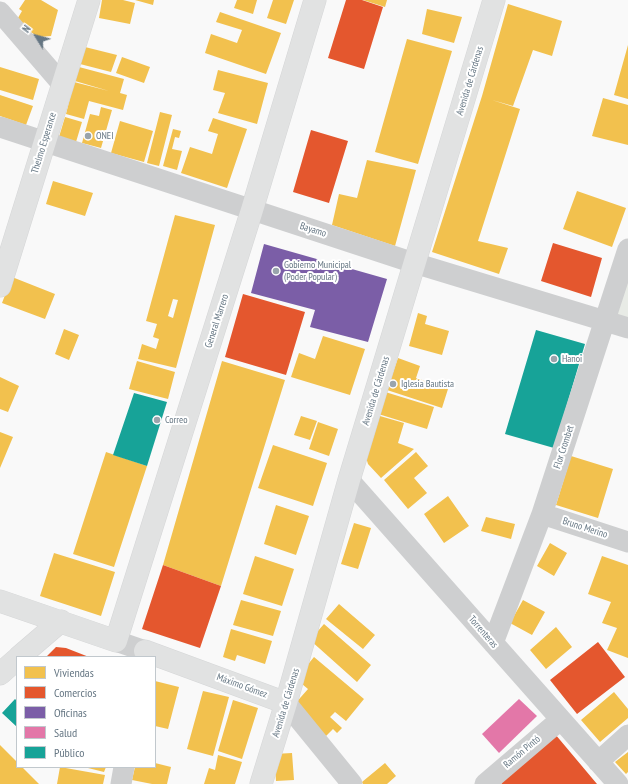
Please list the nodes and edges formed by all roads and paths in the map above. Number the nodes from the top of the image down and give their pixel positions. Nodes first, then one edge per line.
1 (89, 0) edge
2 (315, 0) edge
3 (494, 0) edge
4 (0, 12) edge
5 (62, 84) junction
6 (0, 127) edge
7 (44, 142) junction
8 (252, 210) junction
9 (628, 249) edge
10 (414, 263) junction
11 (0, 286) edge
12 (606, 320) junction
13 (628, 328) edge
14 (349, 480) junction
15 (542, 514) junction
16 (628, 542) edge
17 (0, 601) edge
18 (61, 622) junction
19 (116, 641) junction
20 (493, 643) junction
21 (144, 654) edge
22 (21, 656) edge
23 (156, 658) edge
24 (16, 660) edge
25 (0, 674) edge
26 (286, 703) junction
27 (560, 720) junction
28 (628, 735) edge
29 (598, 762) junction
30 (124, 768) edge
31 (121, 784) edge
32 (261, 784) edge
33 (352, 784) edge
34 (485, 784) edge
35 (618, 784) edge

1 - 5 main road, Thelmo Esperance
2 - 8 main road, General Marrero
3 - 10 main road, Avenida de Cárdenas
4 - 5 street
5 - 7 main road, Thelmo Esperance
6 - 7 street, Bayamo
7 - 8 street, Bayamo
7 - 11 main road, Thelmo Esperance
8 - 10 street, Bayamo
8 - 19 main road, General Marrero
9 - 12 street, Flor Crombet
10 - 12 street, Bayamo
10 - 14 main road, Avenida de Cárdenas
12 - 13 street, Bayamo
12 - 15 street, Flor Crombet
14 - 20 street, Torrenteras
14 - 26 main road, Avenida de Cárdenas
15 - 16 street, Bruno Merino
15 - 20 street, Flor Crombet
17 - 18 main road
18 - 19 main road
18 - 22 main road
19 - 21 street
20 - 27 street, Torrenteras
23 - 26 main road, Máximo Gómez
24 - 25 main road
26 - 32 main road, Avenida de Cárdenas
26 - 33 street
27 - 29 street, Torrenteras
27 - 34 street, Ramón Pintó
28 - 29 street
29 - 35 street, Torrenteras
30 - 31 street

